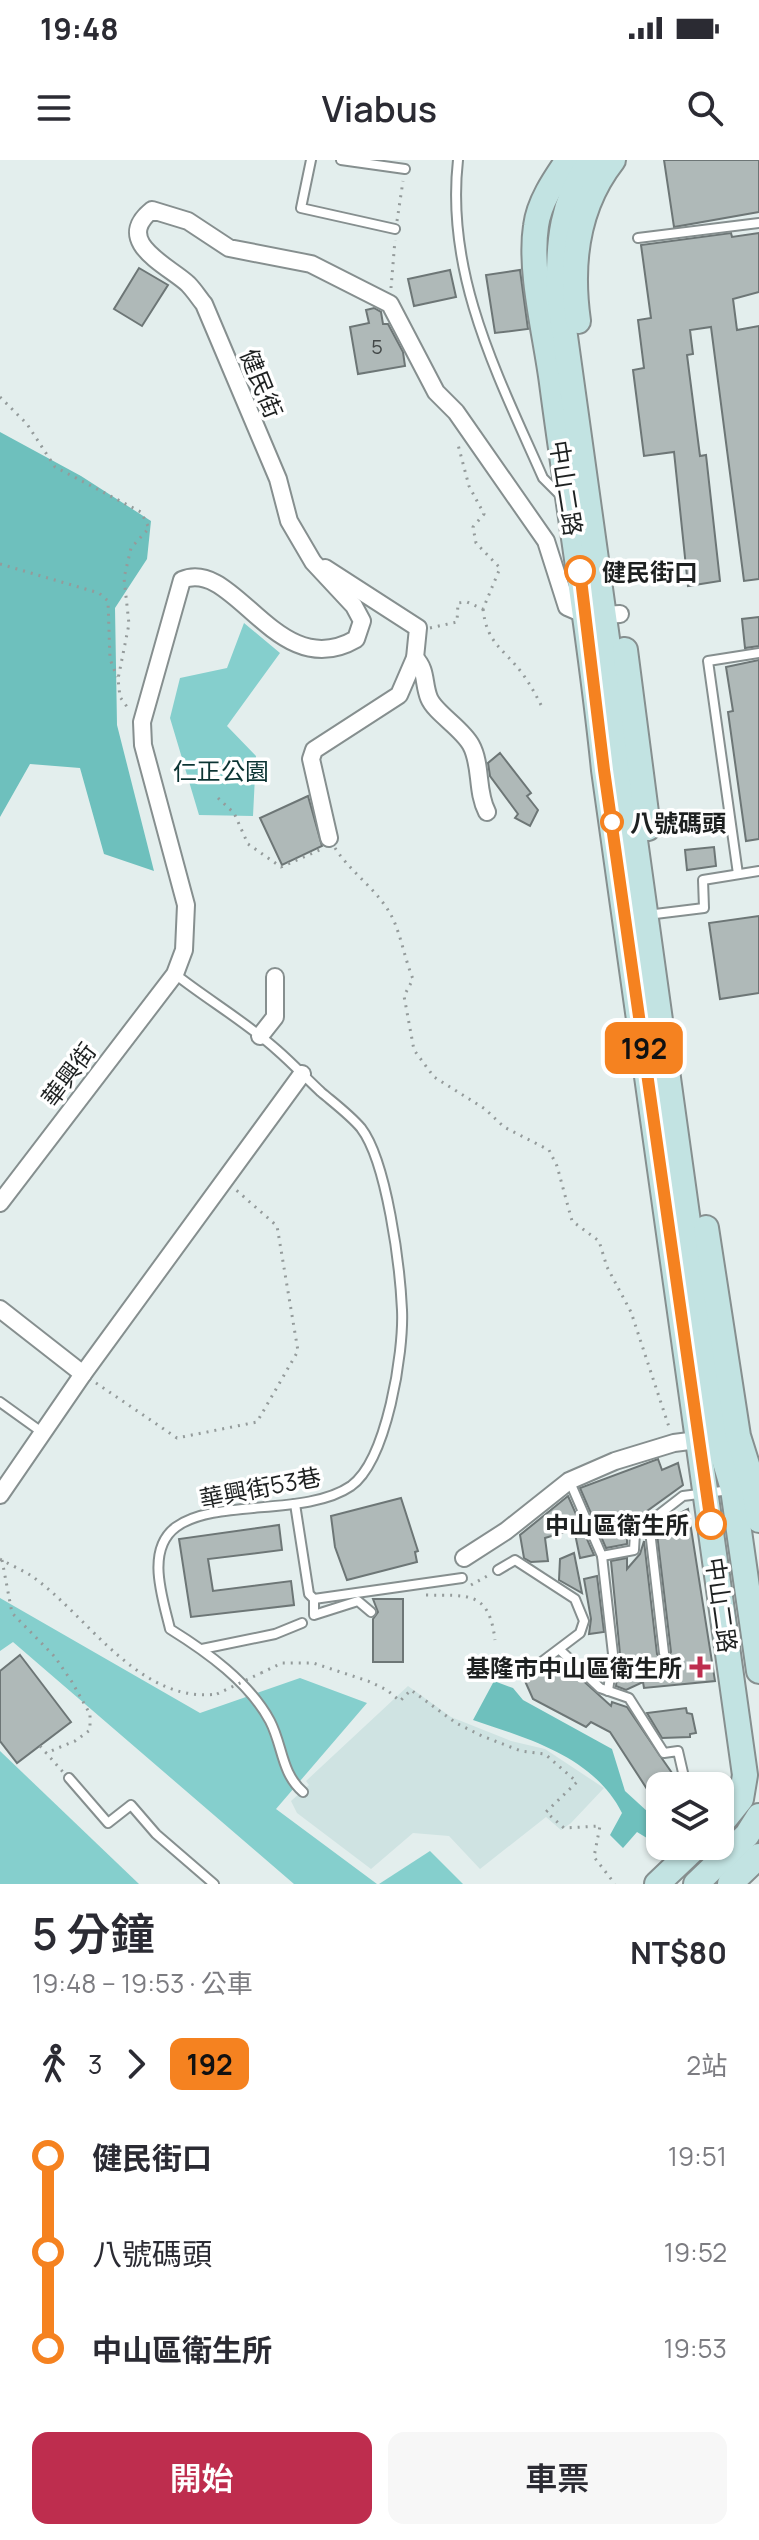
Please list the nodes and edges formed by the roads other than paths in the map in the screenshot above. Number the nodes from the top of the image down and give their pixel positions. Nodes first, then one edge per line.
1 (311, 160) edge
2 (341, 160) edge
3 (458, 160) edge
4 (568, 160) edge
5 (592, 160) edge
6 (613, 160) edge
7 (405, 169) dead end
8 (759, 223) edge
9 (395, 229) dead end
10 (638, 238) dead end
11 (568, 504) junction
12 (313, 562) junction
13 (604, 615) junction
14 (759, 653) edge
15 (415, 658) junction
16 (487, 812) dead end
17 (329, 838) dead end
18 (759, 871) edge
19 (738, 874) junction
20 (644, 916) junction
21 (175, 974) junction
22 (275, 977) dead end
23 (260, 1036) junction
24 (302, 1074) junction
25 (0, 1203) edge
26 (0, 1309) edge
27 (83, 1374) junction
28 (0, 1402) edge
29 (43, 1433) junction
30 (718, 1438) junction
31 (569, 1481) junction
32 (748, 1487) edge
33 (1, 1492) edge
34 (706, 1493) junction
35 (295, 1504) junction
36 (759, 1520) edge
37 (649, 1522) junction
38 (602, 1556) junction
39 (464, 1558) dead end
40 (498, 1570) road end
41 (462, 1578) dead end
42 (314, 1599) junction
43 (371, 1612) dead end
44 (302, 1623) dead end
45 (202, 1649) junction
46 (560, 1650) junction
47 (664, 1653) dead end
48 (759, 1671) edge
49 (527, 1673) dead end
50 (608, 1691) junction
51 (683, 1772) edge
52 (69, 1778) road end
53 (303, 1792) dead end
54 (734, 1806) edge
55 (755, 1836) edge
56 (682, 1860) edge
57 (214, 1884) edge
58 (657, 1884) edge
59 (696, 1884) edge
60 (730, 1884) edge

1 - 9 lane
2 - 7 lane
3 - 11 lane
4 - 11 street, 中山二路
5 - 13 street, 中山二路
6 - 13 street, 中山二路
8 - 10 lane
11 - 13 street, 中山二路
12 - 13 street, 健民街
12 - 15 street
12 - 21 street, 健民街
13 - 20 street
13 - 20 street, 中山二路
14 - 19 lane
15 - 16 street
15 - 17 street
18 - 19 lane
19 - 20 lane
20 - 30 street, 中山二路
20 - 30 street, 中山二路
21 - 23 lane, 華興街53巷
21 - 25 street, 華興街
22 - 23 street
23 - 24 lane, 華興街53巷
24 - 27 street
24 - 35 lane, 華興街53巷
26 - 27 street
27 - 29 street
28 - 29 lane
29 - 33 street
30 - 31 street
30 - 32 street, 中山二路
30 - 34 street, 中山二路
31 - 38 lane
31 - 39 street
32 - 34 lane
32 - 36 street, 中山二路
32 - 48 street, 中山二路
34 - 37 lane
34 - 54 street, 中山二路
35 - 42 lane
35 - 45 lane, 華興街53巷
37 - 38 lane
37 - 47 lane
38 - 50 lane
40 - 46 lane
41 - 42 lane
42 - 43 lane
44 - 45 lane
45 - 53 lane, 華興街53巷
46 - 49 lane
46 - 50 lane
50 - 51 lane
52 - 57 lane
55 - 59 street
55 - 60 street
56 - 58 street

